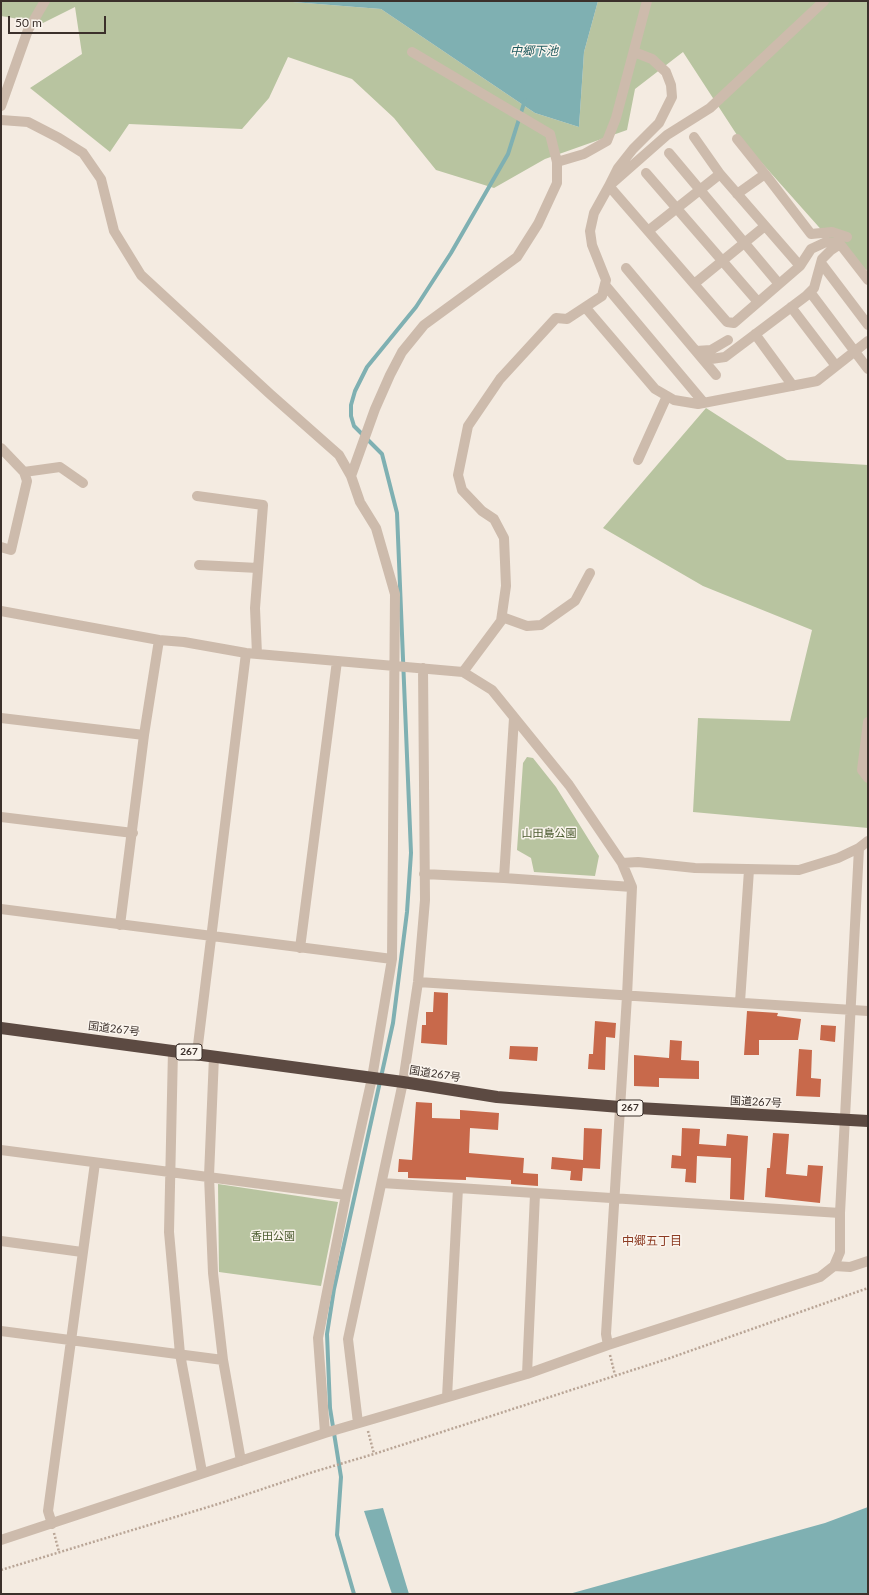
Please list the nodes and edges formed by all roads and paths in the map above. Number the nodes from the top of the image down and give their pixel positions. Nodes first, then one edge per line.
1 (44, 1) edge
2 (648, 1) edge
3 (824, 1) edge
4 (412, 52) dead end
5 (634, 52) junction
6 (1, 106) edge
7 (1, 120) edge
8 (694, 137) dead end
9 (737, 139) dead end
10 (669, 153) dead end
11 (557, 162) junction
12 (646, 172) dead end
13 (720, 174) junction
14 (765, 174) junction
15 (609, 186) junction
16 (700, 190) junction
17 (737, 194) junction
18 (677, 208) junction
19 (765, 226) junction
20 (648, 231) junction
21 (843, 241) junction
22 (744, 243) junction
23 (723, 261) junction
24 (821, 263) junction
25 (800, 266) junction
26 (626, 268) dead end
27 (868, 280) edge
28 (605, 284) junction
29 (694, 284) junction
30 (779, 284) junction
31 (810, 292) junction
32 (758, 302) junction
33 (585, 307) junction
34 (791, 307) junction
35 (868, 325) edge
36 (755, 334) junction
37 (728, 340) dead end
38 (868, 341) edge
39 (696, 351) junction
40 (855, 352) junction
41 (704, 360) junction
42 (836, 366) junction
43 (868, 369) edge
44 (716, 375) dead end
45 (793, 386) junction
46 (667, 396) junction
47 (704, 403) junction
48 (1, 448) edge
49 (638, 460) dead end
50 (24, 472) junction
51 (351, 476) junction
52 (83, 483) dead end
53 (196, 496) dead end
54 (1, 547) edge
55 (199, 565) dead end
56 (258, 568) junction
57 (590, 573) dead end
58 (1, 611) edge
59 (502, 617) junction
60 (159, 640) junction
61 (246, 653) junction
62 (257, 654) junction
63 (337, 661) junction
64 (396, 665) junction
65 (418, 668) junction
66 (463, 672) junction
67 (1, 718) edge
68 (514, 718) junction
69 (868, 722) edge
70 (144, 735) junction
71 (868, 778) edge
72 (1, 817) edge
73 (133, 834) junction
74 (868, 841) edge
75 (860, 848) junction
76 (622, 863) junction
77 (749, 870) junction
78 (424, 874) junction
79 (504, 878) junction
80 (632, 887) junction
81 (1, 909) edge
82 (120, 925) junction
83 (210, 936) junction
84 (300, 948) junction
85 (392, 959) junction
86 (418, 982) junction
87 (627, 996) junction
88 (740, 1002) junction
89 (851, 1010) junction
90 (868, 1010) edge
91 (1, 1028) edge
92 (173, 1050) junction
93 (196, 1053) junction
94 (214, 1056) junction
95 (374, 1078) junction
96 (398, 1082) junction
97 (620, 1107) junction
98 (846, 1120) junction
99 (868, 1121) edge
100 (1, 1150) edge
101 (95, 1163) junction
102 (169, 1172) junction
103 (209, 1176) junction
104 (382, 1183) junction
105 (458, 1188) junction
106 (535, 1194) junction
107 (346, 1195) junction
108 (614, 1197) junction
109 (840, 1213) junction
110 (1, 1241) edge
111 (82, 1252) junction
112 (868, 1261) edge
113 (834, 1266) junction
114 (868, 1288) edge
115 (1, 1331) edge
116 (70, 1340) junction
117 (608, 1345) junction
118 (180, 1354) junction
119 (223, 1360) junction
120 (527, 1374) junction
121 (615, 1376) junction
122 (447, 1397) junction
123 (362, 1422) junction
124 (325, 1433) junction
125 (374, 1454) junction
126 (241, 1461) junction
127 (202, 1472) junction
128 (52, 1524) junction
129 (1, 1540) edge
130 (59, 1552) junction
131 (1, 1570) edge

1 - 6 street
2 - 5 street
3 - 15 street
4 - 11 street
5 - 11 street
5 - 15 street
7 - 51 street
8 - 13 street
9 - 14 street
10 - 16 street
11 - 51 street
12 - 18 street
13 - 16 street
13 - 17 street
14 - 17 street
14 - 21 street
15 - 20 street
15 - 28 street
16 - 18 street
16 - 22 street
17 - 19 street
18 - 20 street
18 - 23 street
19 - 22 street
19 - 25 street
20 - 29 street
21 - 24 street
21 - 25 street
21 - 27 street
22 - 23 street
22 - 30 street
23 - 29 street
23 - 32 street
24 - 31 street
24 - 35 street
25 - 30 street
26 - 39 street
28 - 33 street
28 - 47 street
29 - 32 street
30 - 32 street
31 - 34 street
31 - 40 street
33 - 46 street
33 - 59 street
34 - 36 street
34 - 42 street
36 - 41 street
36 - 45 street
37 - 39 street
38 - 40 street
39 - 41 street
40 - 42 street
40 - 43 street
41 - 44 street
42 - 45 street
45 - 47 street
46 - 47 street
46 - 49 street
48 - 50 street
50 - 52 street
50 - 54 street
51 - 64 street
53 - 56 street
55 - 56 street
56 - 62 street
57 - 59 street
58 - 60 street
59 - 66 street
60 - 61 street
60 - 70 street
61 - 62 street
61 - 83 street
62 - 63 street
63 - 64 street
63 - 84 street
64 - 65 street
64 - 85 street
65 - 66 street
65 - 78 street
66 - 68 street
67 - 70 street
68 - 76 street
68 - 79 street
69 - 71 street
70 - 73 street
72 - 73 street
73 - 82 street
74 - 75 street
75 - 77 street
75 - 89 street
76 - 77 street
76 - 80 street
77 - 88 street
78 - 79 street
78 - 86 street
79 - 80 street
80 - 87 street
81 - 82 street
82 - 83 street
83 - 84 street
83 - 93 street
84 - 85 street
85 - 95 street
86 - 87 street
86 - 96 street
87 - 88 street
87 - 97 street
88 - 89 street
89 - 90 street
89 - 98 street
91 - 92 highway, 国道267号 / 267
92 - 93 highway, 国道267号 / 267
92 - 102 street
93 - 94 highway, 国道267号 / 267
94 - 95 highway, 国道267号 / 267
94 - 103 street
95 - 96 highway, 国道267号 / 267
95 - 107 street
96 - 97 highway, 国道267号 / 267
96 - 104 street
97 - 98 highway, 国道267号 / 267
97 - 108 street
98 - 99 highway, 国道267号 / 267
98 - 109 street
100 - 101 street
101 - 102 street
101 - 111 street
102 - 103 street
102 - 118 street
103 - 107 street
103 - 119 street
104 - 105 street
104 - 123 street
105 - 106 street
105 - 122 street
106 - 108 street
106 - 120 street
107 - 124 street
108 - 109 street
108 - 117 street
109 - 113 street
110 - 111 street
111 - 116 street
112 - 113 street
113 - 117 street
114 - 121 path
115 - 116 street
116 - 118 street
116 - 128 street
117 - 120 street
117 - 121 path
118 - 119 street
118 - 127 street
119 - 126 street
120 - 122 street
121 - 125 path
122 - 123 street
123 - 124 street
123 - 125 path
124 - 126 street
125 - 130 path
126 - 127 street
127 - 128 street
128 - 129 street
128 - 130 path
130 - 131 path

